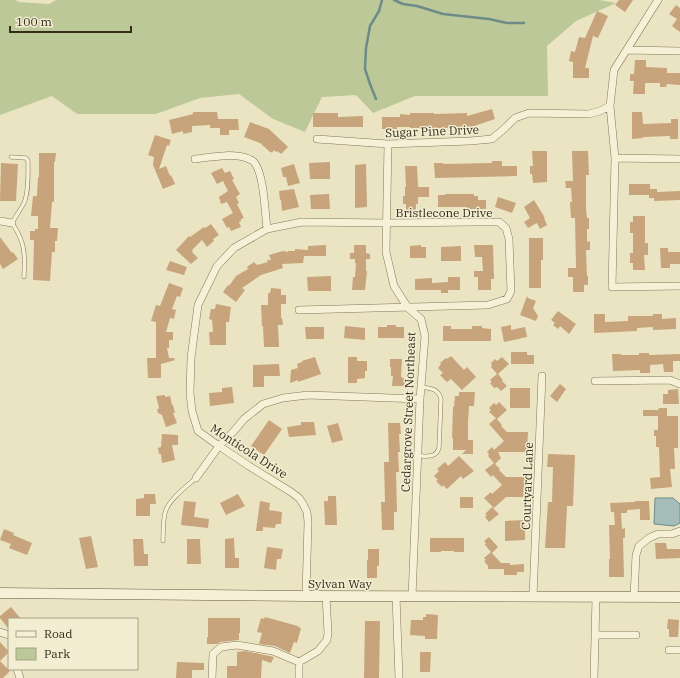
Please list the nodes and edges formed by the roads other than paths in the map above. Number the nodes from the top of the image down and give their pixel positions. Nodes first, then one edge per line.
1 (658, 0) edge
2 (627, 50) junction
3 (680, 51) edge
4 (610, 106) junction
5 (316, 139) dead end
6 (388, 144) junction
7 (12, 157) dead end
8 (615, 158) junction
9 (196, 159) dead end
10 (680, 159) edge
11 (0, 221) edge
12 (12, 223) junction
13 (387, 223) junction
14 (267, 229) junction
15 (24, 278) dead end
16 (680, 286) edge
17 (408, 308) junction
18 (299, 310) dead end
19 (542, 376) dead end
20 (595, 380) dead end
21 (680, 384) edge
22 (421, 387) junction
23 (420, 399) junction
24 (219, 446) junction
25 (418, 456) junction
26 (196, 478) joint
27 (680, 532) edge
28 (163, 541) dead end
29 (0, 593) edge
30 (306, 596) junction
31 (326, 596) junction
32 (396, 596) junction
33 (412, 597) junction
34 (534, 597) junction
35 (596, 597) junction
36 (634, 597) junction
37 (680, 597) edge
38 (595, 635) junction
39 (636, 635) dead end
40 (669, 650) dead end
41 (680, 650) edge
42 (299, 662) junction
43 (212, 678) edge
44 (299, 678) edge
45 (399, 678) edge
46 (594, 678) edge

1 - 2 street
2 - 3 street
2 - 4 street
4 - 6 street, Sugar Pine Drive
4 - 8 street
5 - 6 street, Sugar Pine Drive
6 - 13 street, Cedargrove Street Northeast
7 - 12 lane
8 - 10 street
8 - 16 street
9 - 14 street
11 - 12 street
12 - 15 lane
13 - 14 street, Bristlecone Drive
13 - 17 street, Cedargrove Street Northeast
13 - 17 street, Bristlecone Drive
14 - 24 street, Monticola Drive
17 - 18 street, Bristlecone Drive
17 - 22 street, Cedargrove Street Northeast
19 - 34 street, Courtyard Lane
20 - 21 street
22 - 23 street, Cedargrove Street Northeast
22 - 25 lane
23 - 24 street
23 - 25 street, Cedargrove Street Northeast
24 - 26 street
24 - 30 street, Monticola Drive
25 - 33 street, Cedargrove Street Northeast
26 - 28 lane
27 - 36 street
29 - 30 main road, Sylvan Way
30 - 31 main road, Sylvan Way
31 - 32 main road, Sylvan Way
31 - 42 street
32 - 33 main road, Sylvan Way
32 - 45 street
33 - 34 main road, Sylvan Way
34 - 35 main road, Sylvan Way
35 - 36 main road, Sylvan Way
35 - 38 street
36 - 37 main road, Sylvan Way
38 - 39 street
38 - 46 street
40 - 41 street
42 - 43 street
42 - 44 street

